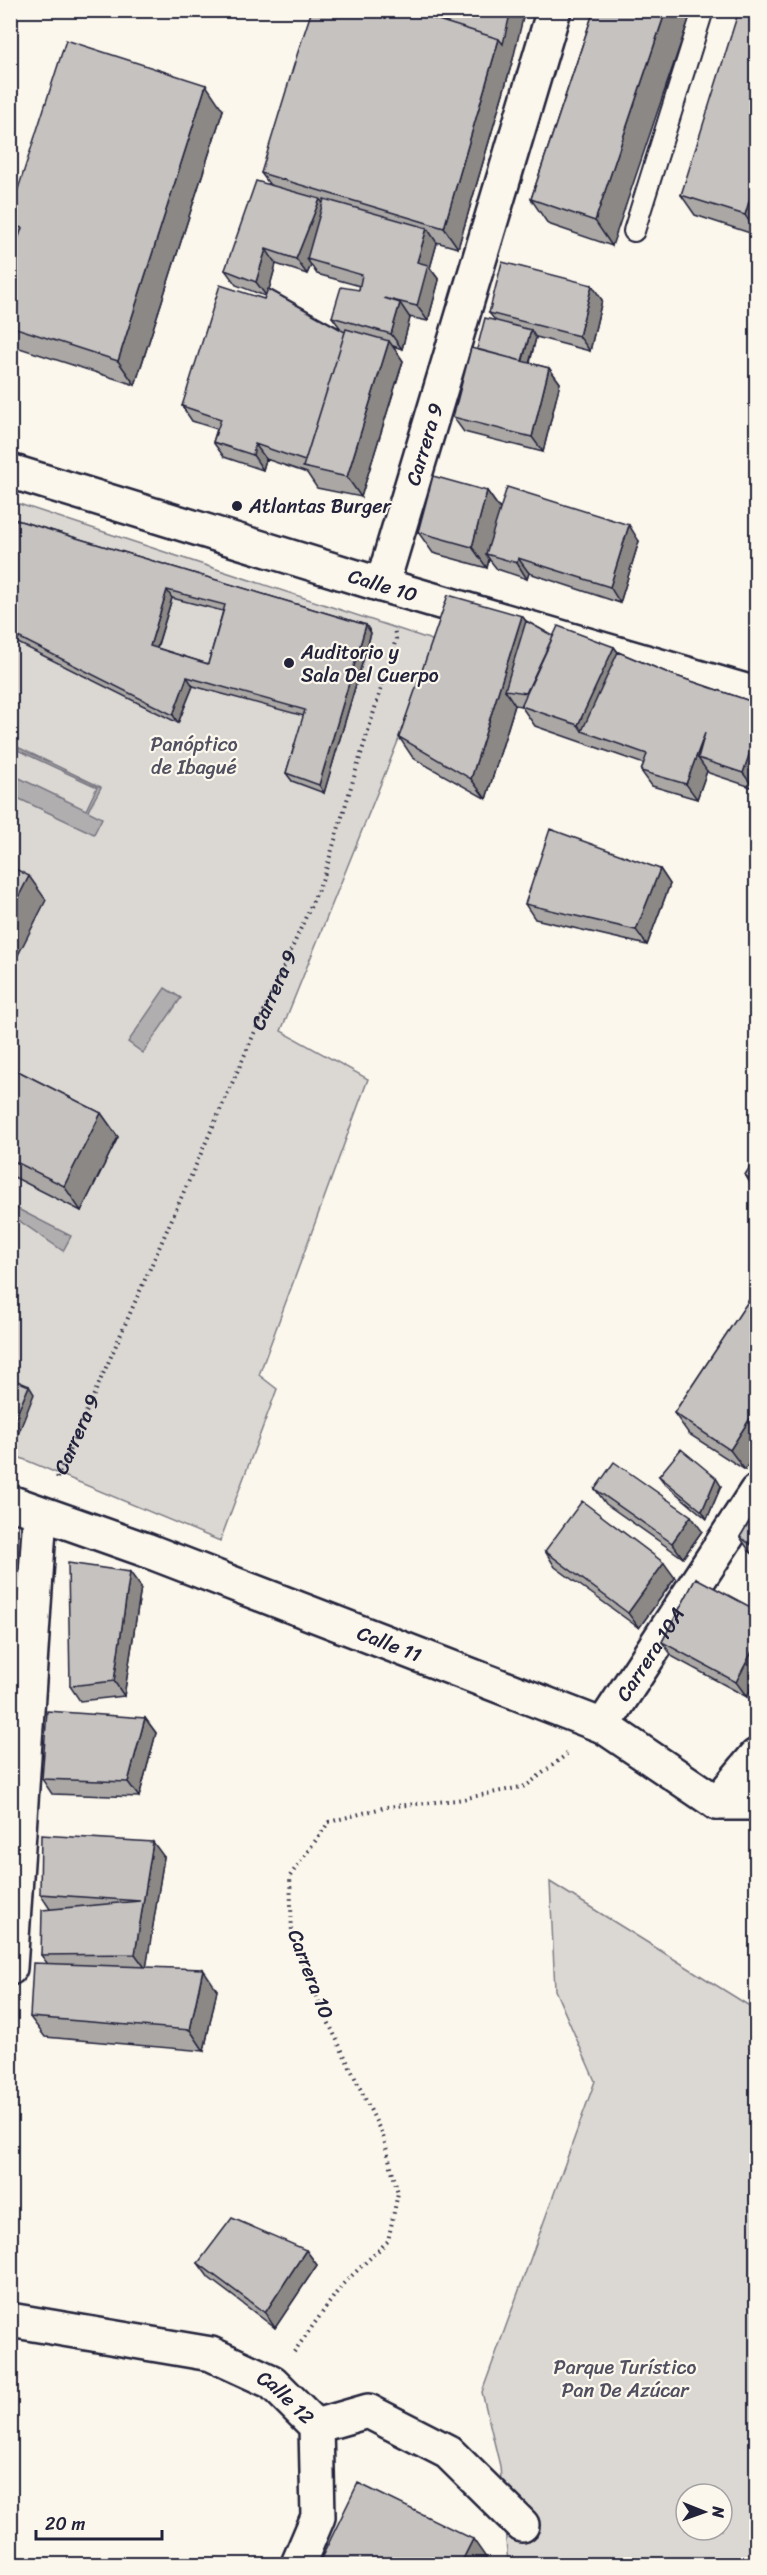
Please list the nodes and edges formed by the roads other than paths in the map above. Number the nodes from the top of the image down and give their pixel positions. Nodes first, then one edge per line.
1 (554, 10) edge
2 (703, 10) edge
3 (634, 231) dead end
4 (10, 471) edge
5 (382, 585) junction
6 (756, 694) edge
7 (756, 1492) edge
8 (10, 1502) edge
9 (40, 1514) junction
10 (603, 1726) junction
11 (756, 1756) edge
12 (717, 1803) junction
13 (756, 1803) edge
14 (10, 1968) edge
15 (10, 2320) edge
16 (315, 2426) junction
17 (522, 2525) dead end
18 (298, 2565) edge

1 - 5 street, Carrera 9
2 - 3 lane
4 - 5 street, Calle 10
5 - 6 street, Calle 10
7 - 10 street, Carrera 10A
8 - 9 street, Calle 11
9 - 10 street, Calle 11
9 - 14 street
10 - 12 street, Calle 11
11 - 12 street
12 - 13 street
15 - 16 street, Calle 12
16 - 17 street, Calle 12
16 - 18 street

